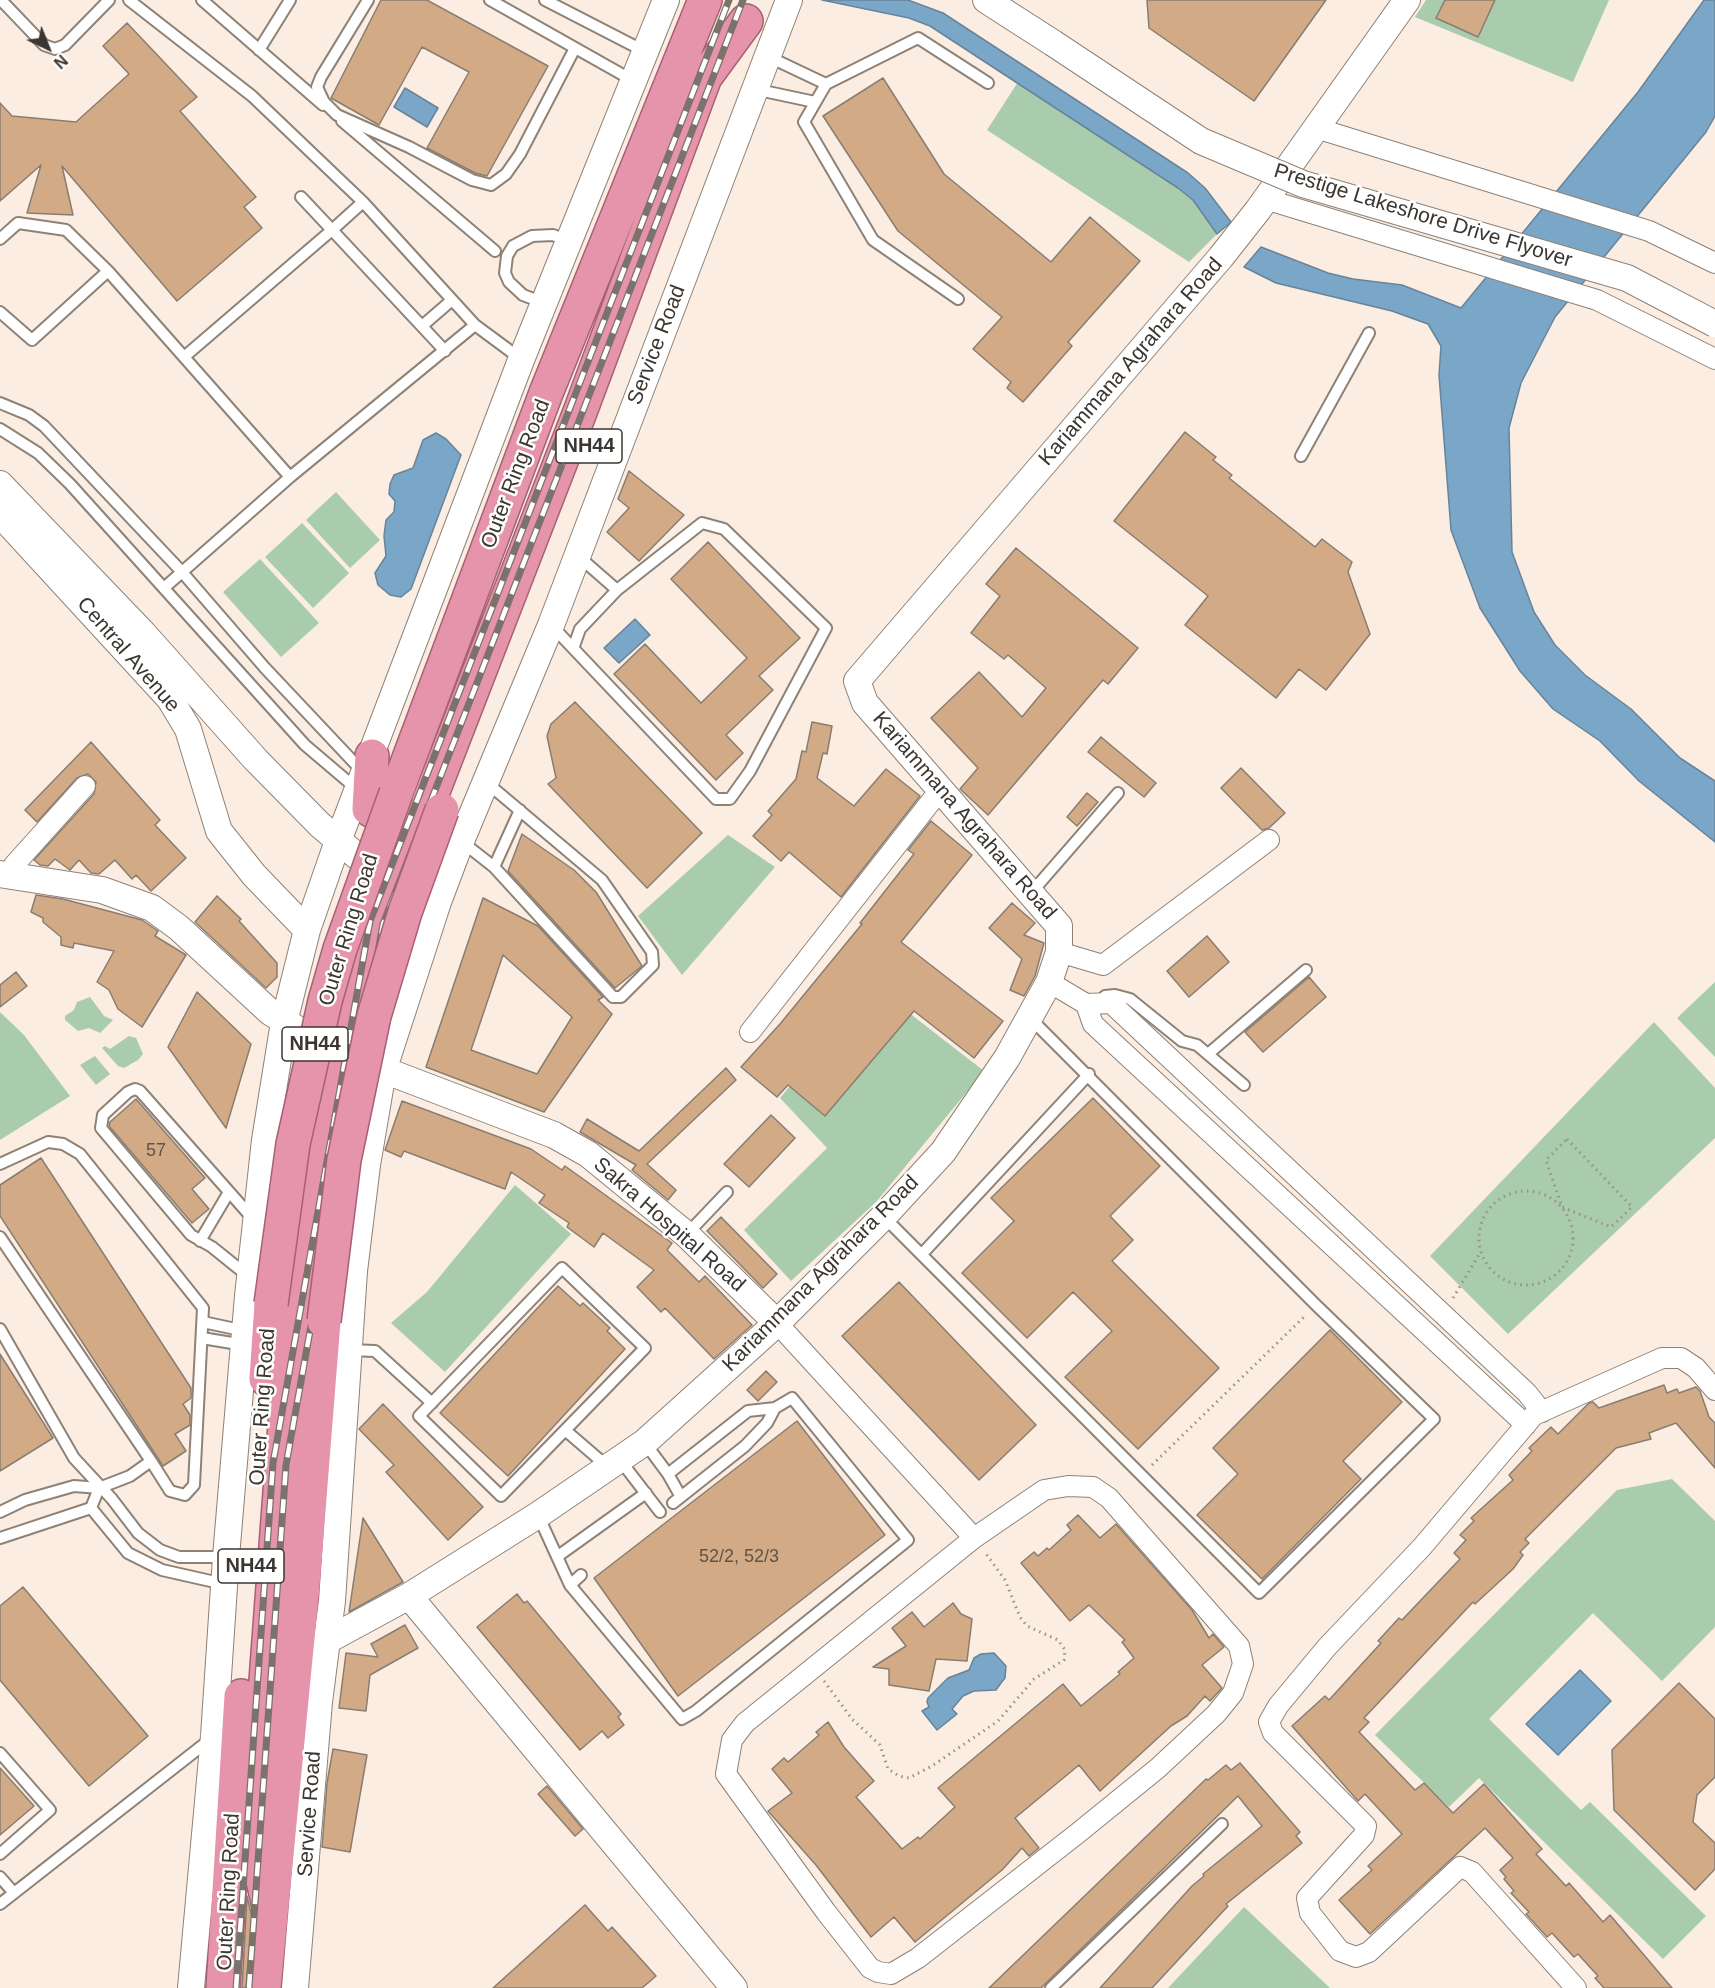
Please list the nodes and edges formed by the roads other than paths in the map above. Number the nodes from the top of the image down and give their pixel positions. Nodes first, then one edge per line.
1 (1, 0) edge
2 (109, 0) edge
3 (129, 0) edge
4 (202, 0) edge
5 (290, 0) edge
6 (368, 0) edge
7 (490, 0) edge
8 (545, 0) edge
9 (666, 0) edge
10 (705, 0) edge
11 (789, 0) edge
12 (986, 0) edge
13 (1016, 0) edge
14 (1407, 0) edge
15 (751, 10) edge
16 (1058, 36) junction
17 (575, 48) junction
18 (260, 50) junction
19 (644, 51) junction
20 (767, 56) junction
21 (632, 80) junction
22 (988, 83) dead end
23 (826, 84) junction
24 (754, 89) junction
25 (815, 102) junction
26 (1316, 128) junction
27 (301, 197) dead end
28 (363, 202) junction
29 (1259, 208) junction
30 (332, 230) junction
31 (0, 239) edge
32 (569, 241) junction
33 (500, 253) junction
34 (1715, 263) edge
35 (108, 271) junction
36 (958, 298) dead end
37 (452, 300) junction
38 (544, 303) junction
39 (1715, 306) edge
40 (0, 312) edge
41 (1715, 324) edge
42 (475, 325) junction
43 (422, 326) junction
44 (1369, 333) dead end
45 (445, 351) junction
46 (184, 357) junction
47 (1715, 359) edge
48 (521, 360) junction
49 (0, 403) edge
50 (0, 429) edge
51 (1301, 456) dead end
52 (290, 477) junction
53 (0, 484) edge
54 (0, 514) edge
55 (577, 555) junction
56 (182, 572) junction
57 (165, 587) junction
58 (617, 590) junction
59 (551, 625) junction
60 (574, 646) junction
61 (365, 773) junction
62 (485, 782) junction
63 (85, 786) dead end
64 (940, 790) junction
65 (1118, 794) dead end
66 (520, 810) junction
67 (457, 825) junction
68 (414, 836) junction
69 (1269, 840) dead end
70 (338, 841) junction
71 (494, 867) junction
72 (5, 874) edge
73 (395, 887) junction
74 (1030, 893) junction
75 (438, 902) junction
76 (307, 930) junction
77 (1059, 952) junction
78 (1306, 970) dead end
79 (1049, 982) junction
80 (1090, 1004) junction
81 (1029, 1017) junction
82 (284, 1022) junction
83 (750, 1032) dead end
84 (340, 1051) junction
85 (1208, 1054) junction
86 (383, 1071) junction
87 (1089, 1074) junction
88 (1244, 1085) dead end
89 (0, 1164) edge
90 (229, 1192) junction
91 (727, 1192) dead end
92 (884, 1216) junction
93 (256, 1234) junction
94 (687, 1235) junction
95 (0, 1237) edge
96 (200, 1241) junction
97 (303, 1248) junction
98 (356, 1252) junction
99 (922, 1254) junction
100 (250, 1278) junction
101 (202, 1322) junction
102 (777, 1323) junction
103 (0, 1329) edge
104 (202, 1338) junction
105 (245, 1338) junction
106 (348, 1350) junction
107 (1715, 1390) edge
108 (432, 1403) junction
109 (775, 1408) junction
110 (1542, 1412) junction
111 (1526, 1425) junction
112 (565, 1430) junction
113 (645, 1442) junction
114 (151, 1461) junction
115 (615, 1464) junction
116 (668, 1473) junction
117 (99, 1488) junction
118 (646, 1493) junction
119 (91, 1508) junction
120 (0, 1512) edge
121 (660, 1512) dead end
122 (538, 1515) junction
123 (0, 1538) edge
124 (974, 1538) junction
125 (558, 1556) junction
126 (225, 1569) junction
127 (581, 1575) dead end
128 (570, 1585) junction
129 (409, 1596) junction
130 (328, 1640) junction
131 (214, 1736) junction
132 (0, 1753) edge
133 (1222, 1824) dead end
134 (0, 1854) edge
135 (0, 1877) edge
136 (14, 1893) junction
137 (0, 1904) edge
138 (272, 1915) junction
139 (191, 1988) edge
140 (223, 1988) edge
141 (264, 1988) edge
142 (295, 1988) edge
143 (734, 1988) edge
144 (1051, 1988) edge
145 (1576, 1988) edge

1 - 2 lane
3 - 28 lane
4 - 18 lane
5 - 18 lane
6 - 17 lane
7 - 17 lane
8 - 19 lane
9 - 19 street
10 - 140 highway, Outer Ring Road / NH44, bridge
11 - 20 street, Service Road
12 - 16 street, Prestige Lakeshore Drive Flyover
13 - 16 street, Prestige Lakeshore Drive Flyover
14 - 26 street, Kariammana Agrahara Road
15 - 67 highway, Outer Ring Road / NH44
15 - 68 highway
16 - 39 street, Prestige Lakeshore Drive Flyover
16 - 41 street, Prestige Lakeshore Drive Flyover, bridge
17 - 21 lane
18 - 33 lane
19 - 21 street
20 - 23 lane
20 - 24 street, Service Road
21 - 32 street
22 - 23 lane
23 - 25 lane
24 - 25 lane
24 - 55 street, Service Road
25 - 36 lane
26 - 29 street, Kariammana Agrahara Road
26 - 34 street
27 - 30 lane
28 - 30 lane
28 - 37 lane
29 - 47 street
29 - 64 street, Kariammana Agrahara Road
30 - 43 lane
30 - 46 lane
31 - 35 lane
32 - 33 lane
32 - 38 street
33 - 38 lane
35 - 40 lane
35 - 46 lane
37 - 42 lane
37 - 43 lane
38 - 48 street
42 - 45 lane
42 - 48 lane
43 - 45 lane
44 - 51 lane
45 - 52 lane
46 - 52 lane
48 - 61 street
49 - 56 lane
50 - 57 lane
52 - 56 lane
53 - 70 street, Central Avenue
54 - 76 street, Central Avenue
55 - 58 lane
55 - 59 street, Service Road
56 - 57 lane
56 - 61 lane
57 - 61 lane
58 - 60 lane
58 - 60 lane
59 - 60 lane
59 - 62 street, Service Road
61 - 68 highway
61 - 70 street
62 - 66 lane
62 - 67 street, Service Road
63 - 72 street
64 - 74 street, Kariammana Agrahara Road
64 - 83 street
65 - 74 lane
66 - 71 lane
66 - 71 lane
67 - 71 lane
67 - 75 street, Service Road
67 - 138 highway, Outer Ring Road / NH44, bridge
68 - 73 highway
69 - 77 street
70 - 73 street, Central Avenue
70 - 76 street
72 - 82 street, Sakra Hospital Road
73 - 75 street, Central Avenue
73 - 84 highway
74 - 77 street, Kariammana Agrahara Road
75 - 86 street, Service Road
76 - 82 street
77 - 79 street, Kariammana Agrahara Road
78 - 85 lane
79 - 80 street
79 - 81 street, Kariammana Agrahara Road
80 - 85 lane
80 - 110 street
80 - 111 street
81 - 87 lane
81 - 92 street, Kariammana Agrahara Road
82 - 84 street, Sakra Hospital Road
82 - 93 street
84 - 86 street, Sakra Hospital Road
84 - 97 highway
85 - 88 lane
86 - 94 street, Sakra Hospital Road
86 - 98 street, Service Road
87 - 99 lane
87 - 99 lane
89 - 101 lane
90 - 93 lane
90 - 96 lane
90 - 96 lane
91 - 94 lane
92 - 99 lane
92 - 102 street, Kariammana Agrahara Road
93 - 97 street
93 - 100 street
94 - 102 street, Sakra Hospital Road
95 - 114 lane
96 - 100 lane
97 - 98 street
97 - 138 highway
98 - 106 street, Service Road
100 - 105 street
101 - 104 lane
101 - 105 lane
102 - 113 street, Kariammana Agrahara Road
102 - 124 street, Sakra Hospital Road
103 - 117 lane
104 - 105 lane
104 - 114 lane
105 - 126 street
106 - 108 lane
106 - 130 street, Service Road
107 - 110 street
108 - 112 lane
108 - 112 lane
109 - 116 lane
109 - 116 lane
109 - 128 lane
110 - 111 street
111 - 145 street
112 - 115 lane
113 - 115 street, Kariammana Agrahara Road
113 - 116 lane
114 - 117 lane
115 - 118 lane
115 - 122 street, Kariammana Agrahara Road
117 - 119 lane
117 - 120 lane
117 - 126 lane
118 - 121 lane
118 - 125 lane
119 - 123 lane
119 - 126 lane
122 - 125 lane
122 - 129 street, Kariammana Agrahara Road
124 - 124 street
125 - 128 lane
126 - 131 street
127 - 128 lane
129 - 130 street, Kariammana Agrahara Road
129 - 143 street
130 - 142 street, Service Road
131 - 136 lane
131 - 139 street
132 - 134 lane
133 - 144 lane
135 - 136 lane
136 - 137 lane
138 - 141 highway, Outer Ring Road / NH44

